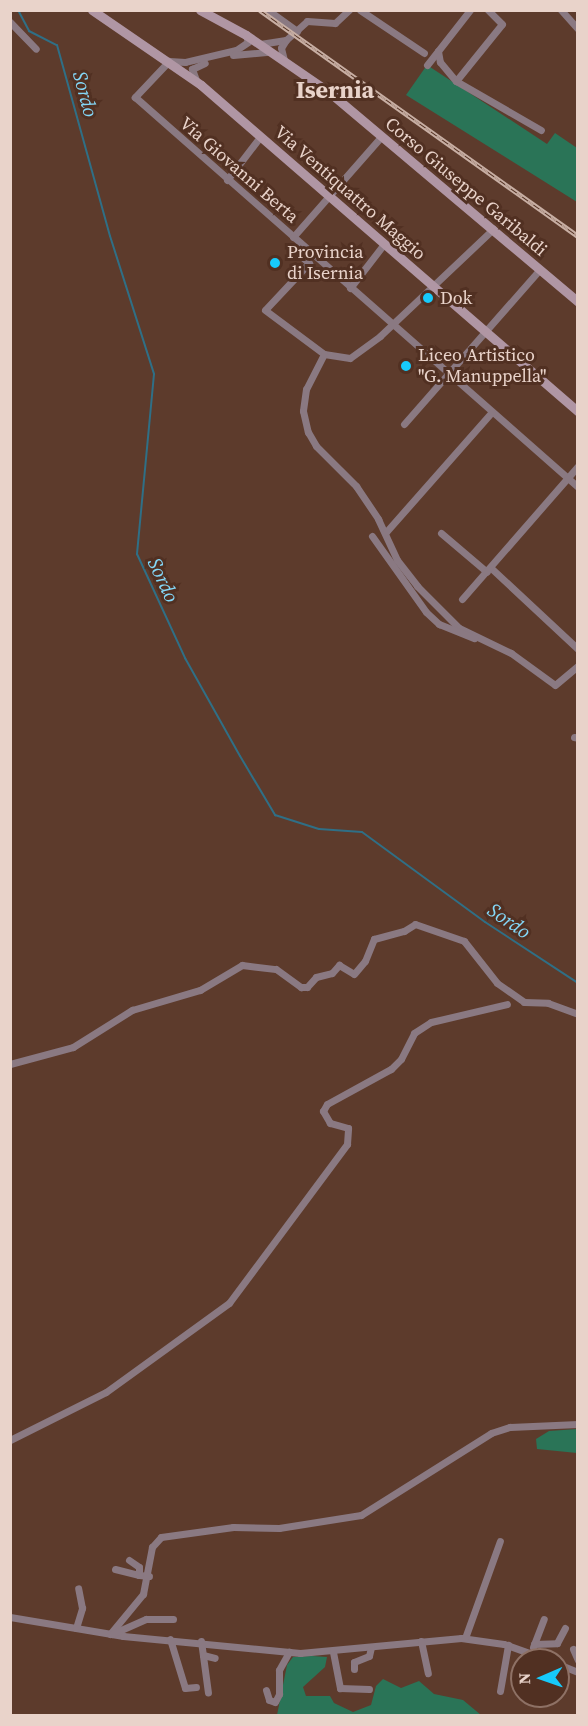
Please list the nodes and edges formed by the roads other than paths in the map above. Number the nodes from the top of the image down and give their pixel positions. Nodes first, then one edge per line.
1 (92, 10) edge
2 (200, 10) edge
3 (268, 10) edge
4 (360, 10) edge
5 (471, 10) edge
6 (488, 10) edge
7 (561, 10) edge
8 (348, 11) edge
9 (10, 22) edge
10 (578, 29) edge
11 (297, 31) junction
12 (246, 35) junction
13 (286, 40) junction
14 (258, 43) junction
15 (36, 50) dead end
16 (438, 51) junction
17 (274, 53) junction
18 (424, 53) dead end
19 (284, 60) junction
20 (169, 62) junction
21 (428, 65) dead end
22 (456, 81) junction
23 (201, 85) junction
24 (541, 130) dead end
25 (260, 137) junction
26 (381, 137) junction
27 (227, 180) junction
28 (329, 197) junction
29 (493, 230) junction
30 (294, 237) junction
31 (300, 243) junction
32 (384, 244) junction
33 (540, 269) junction
34 (432, 286) junction
35 (350, 288) junction
36 (578, 302) edge
37 (391, 325) junction
38 (484, 332) junction
39 (324, 354) junction
40 (447, 374) junction
41 (578, 411) edge
42 (491, 413) junction
43 (404, 424) dead end
44 (578, 466) edge
45 (567, 478) junction
46 (578, 487) edge
47 (386, 532) junction
48 (441, 532) dead end
49 (372, 536) dead end
50 (489, 570) junction
51 (462, 599) dead end
52 (477, 638) junction
53 (578, 649) edge
54 (578, 666) edge
55 (507, 1004) dead end
56 (578, 1014) edge
57 (10, 1064) edge
58 (578, 1424) edge
59 (10, 1440) edge
60 (500, 1541) dead end
61 (129, 1560) dead end
62 (115, 1569) dead end
63 (139, 1575) junction
64 (149, 1576) junction
65 (78, 1588) dead end
66 (159, 1611) dead end
67 (10, 1617) edge
68 (146, 1619) junction
69 (173, 1619) dead end
70 (544, 1619) dead end
71 (75, 1628) junction
72 (565, 1628) dead end
73 (542, 1632) dead end
74 (111, 1634) junction
75 (465, 1638) junction
76 (170, 1639) junction
77 (201, 1641) junction
78 (421, 1641) junction
79 (508, 1645) junction
80 (536, 1645) junction
81 (371, 1647) junction
82 (518, 1648) edge
83 (534, 1648) edge
84 (573, 1649) dead end
85 (290, 1652) junction
86 (333, 1652) junction
87 (203, 1655) junction
88 (215, 1658) dead end
89 (578, 1660) edge
90 (354, 1669) dead end
91 (428, 1673) dead end
92 (196, 1687) dead end
93 (369, 1689) dead end
94 (266, 1690) dead end
95 (500, 1691) dead end
96 (208, 1693) dead end

1 - 20 main road, Via Ventiquattro Maggio
2 - 12 main road, Corso Giuseppe Garibaldi
3 - 11 street
4 - 18 street
5 - 16 street
6 - 22 street
7 - 10 street
8 - 11 street
9 - 15 street
11 - 13 street
12 - 14 main road, Corso Giuseppe Garibaldi
12 - 20 street
13 - 14 street
13 - 19 street
14 - 17 main road, Corso Giuseppe Garibaldi
16 - 21 street
16 - 22 street
17 - 19 main road, Corso Giuseppe Garibaldi
17 - 23 street
19 - 26 main road, Corso Giuseppe Garibaldi
20 - 23 main road, Via Ventiquattro Maggio
20 - 27 street, Via Giovanni Berta
22 - 24 street
23 - 25 main road, Via Ventiquattro Maggio
25 - 27 street
25 - 28 main road, Via Ventiquattro Maggio
26 - 28 street
26 - 29 main road, Corso Giuseppe Garibaldi
27 - 30 street, Via Giovanni Berta
28 - 30 street
28 - 32 main road, Via Ventiquattro Maggio
29 - 33 main road, Corso Giuseppe Garibaldi
29 - 34 street
30 - 31 street, Via Giovanni Berta
31 - 35 street, Via Giovanni Berta
31 - 39 street
32 - 34 main road, Via Ventiquattro Maggio
32 - 35 street
33 - 36 main road, Corso Giuseppe Garibaldi
33 - 38 street
34 - 37 street
34 - 38 main road, Via Ventiquattro Maggio
35 - 37 street, Via Giovanni Berta
37 - 39 street
37 - 40 street, Via Giovanni Berta
38 - 40 street
38 - 41 main road, Via Ventiquattro Maggio
39 - 47 street
40 - 42 street, Via Giovanni Berta
40 - 43 street
42 - 45 street, Via Giovanni Berta
42 - 47 street
44 - 45 street
45 - 46 street, Via Giovanni Berta
45 - 50 street
47 - 52 street
48 - 50 street
49 - 52 street
50 - 51 street
50 - 53 street
52 - 54 street
55 - 59 street
56 - 57 street
58 - 64 street
60 - 75 street
61 - 63 street
62 - 63 street
63 - 64 street
64 - 74 street
65 - 71 street
66 - 68 street
67 - 71 street
68 - 69 street
68 - 74 street
70 - 80 street
71 - 74 street
72 - 80 street
73 - 80 street
74 - 76 street
75 - 78 street
75 - 79 street
76 - 77 street
76 - 92 street
77 - 85 street
77 - 87 street
78 - 81 street
78 - 91 street
79 - 82 street
79 - 95 street
80 - 83 street
81 - 86 street
81 - 90 street
84 - 89 street
85 - 86 street
85 - 94 street
86 - 93 street
87 - 88 street
87 - 96 street

